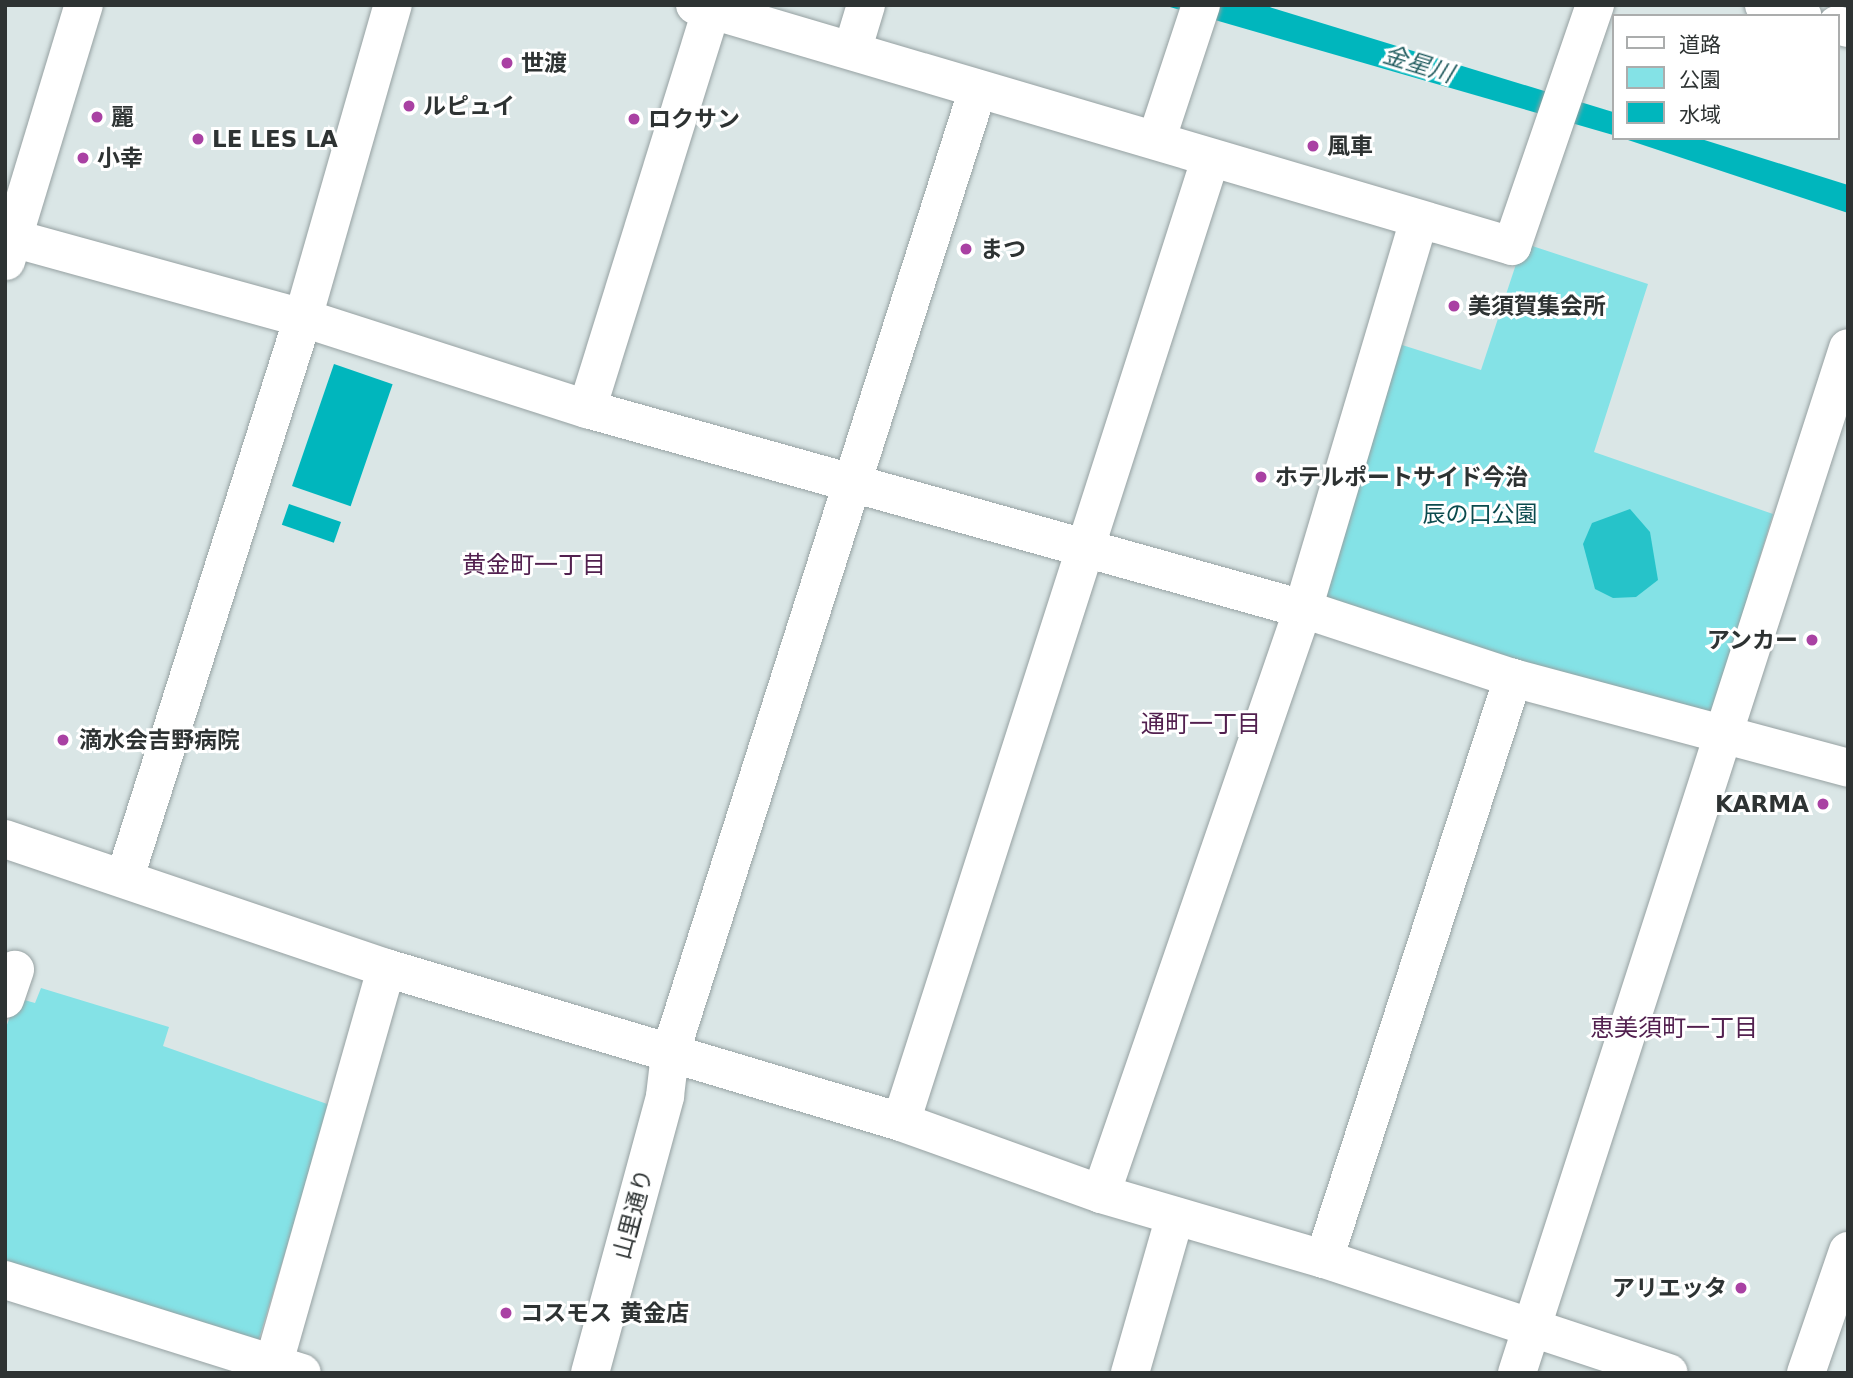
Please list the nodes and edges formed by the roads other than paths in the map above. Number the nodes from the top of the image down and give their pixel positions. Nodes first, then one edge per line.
1 (84, 5) edge
2 (393, 5) edge
3 (866, 5) edge
4 (1595, 5) edge
5 (1764, 5) edge
6 (703, 7) edge
7 (1795, 14) edge
8 (1197, 15) edge
9 (853, 48) junction
10 (978, 89) junction
11 (1157, 138) junction
12 (1210, 160) junction
13 (1419, 221) junction
14 (8, 245) edge
15 (303, 318) junction
16 (1848, 348) edge
17 (587, 409) junction
18 (856, 485) junction
19 (1087, 547) junction
20 (1303, 609) junction
21 (1513, 678) junction
22 (1723, 730) junction
23 (1848, 768) edge
24 (5, 839) edge
25 (125, 877) junction
26 (386, 968) junction
27 (670, 1054) junction
28 (901, 1122) junction
29 (1101, 1194) junction
30 (1175, 1216) junction
31 (1848, 1251) edge
32 (1324, 1259) junction
33 (5, 1280) edge
34 (1531, 1329) junction
35 (282, 1370) edge
36 (590, 1373) edge
37 (1130, 1373) edge
38 (1517, 1373) edge
39 (1669, 1373) edge
40 (1806, 1373) edge

1 - 14 street
2 - 15 street
3 - 9 street
4 - 13 street
5 - 7 street
6 - 9 street
6 - 17 street
8 - 11 street
9 - 10 street
10 - 11 street
10 - 18 street, 山里通り
11 - 12 street
12 - 13 street
12 - 19 street
13 - 20 street
14 - 15 street
15 - 17 street
15 - 25 street
16 - 22 street
17 - 18 street
18 - 19 street
18 - 27 street, 山里通り
19 - 20 street
19 - 28 street
20 - 21 street
20 - 29 street
21 - 22 street
21 - 32 street
22 - 23 street
22 - 34 street
24 - 25 street
25 - 26 street
26 - 27 street
26 - 35 street
27 - 28 street
27 - 36 street, 山里通り
28 - 29 street
29 - 30 street
30 - 32 street
30 - 37 street
31 - 40 street
32 - 34 street
33 - 35 street
34 - 38 street
34 - 39 street

